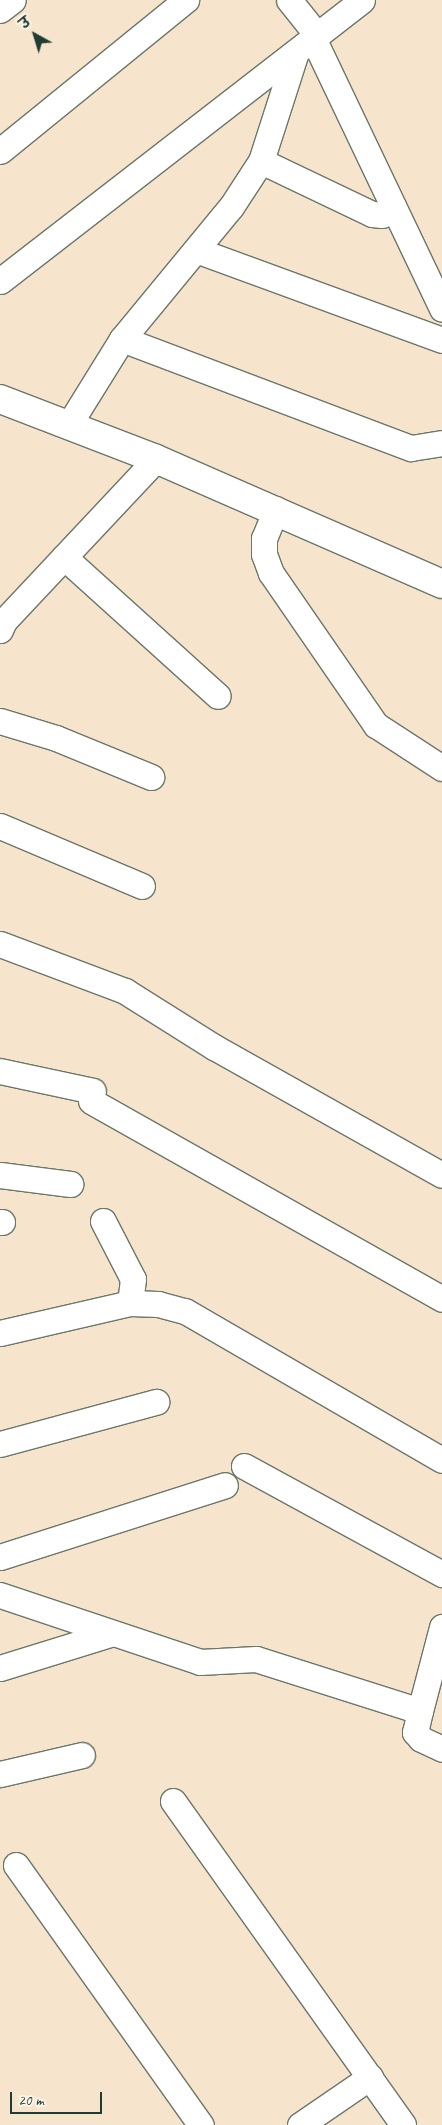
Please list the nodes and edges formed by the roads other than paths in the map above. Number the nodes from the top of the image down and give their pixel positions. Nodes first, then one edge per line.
1 (13, 0) edge
2 (186, 0) edge
3 (290, 0) edge
4 (362, 0) edge
5 (0, 10) edge
6 (308, 42) junction
7 (0, 151) edge
8 (261, 161) junction
9 (393, 206) junction
10 (196, 250) junction
11 (0, 281) edge
12 (442, 309) edge
13 (122, 339) junction
14 (442, 340) edge
15 (0, 399) edge
16 (68, 426) junction
17 (442, 443) edge
18 (156, 458) junction
19 (276, 509) junction
20 (64, 557) junction
21 (442, 584) edge
22 (0, 630) edge
23 (218, 696) dead end
24 (0, 721) edge
25 (442, 768) edge
26 (150, 777) dead end
27 (0, 826) edge
28 (142, 886) dead end
29 (0, 944) edge
30 (0, 1071) edge
31 (0, 1175) edge
32 (442, 1175) edge
33 (70, 1184) dead end
34 (103, 1221) dead end
35 (442, 1299) edge
36 (130, 1303) junction
37 (0, 1333) edge
38 (156, 1402) dead end
39 (0, 1444) edge
40 (442, 1460) edge
41 (244, 1466) dead end
42 (224, 1485) dead end
43 (0, 1557) edge
44 (442, 1574) edge
45 (0, 1596) edge
46 (442, 1627) edge
47 (110, 1634) junction
48 (0, 1668) edge
49 (418, 1718) junction
50 (442, 1749) edge
51 (82, 1755) dead end
52 (0, 1774) edge
53 (173, 1801) dead end
54 (16, 1865) dead end
55 (370, 2077) junction
56 (201, 2125) edge
57 (300, 2125) edge
58 (403, 2125) edge

1 - 5 street
2 - 7 street
3 - 6 street
4 - 6 street
6 - 8 street
6 - 9 street
6 - 11 street
8 - 9 street
8 - 10 street
9 - 12 street
10 - 13 street
10 - 14 street
13 - 16 street
13 - 17 street
15 - 16 street
16 - 18 street
18 - 19 street
18 - 20 street
19 - 21 street
19 - 25 street
20 - 22 street
20 - 23 street
24 - 26 street
27 - 28 street
29 - 32 street
30 - 35 street
31 - 33 street
34 - 36 street
36 - 37 street
36 - 40 street
38 - 39 street
41 - 44 street
42 - 43 street
45 - 47 street
46 - 49 street
47 - 48 street
47 - 49 street
49 - 50 street
51 - 52 street
53 - 55 street
54 - 56 street
55 - 57 street
55 - 58 street

